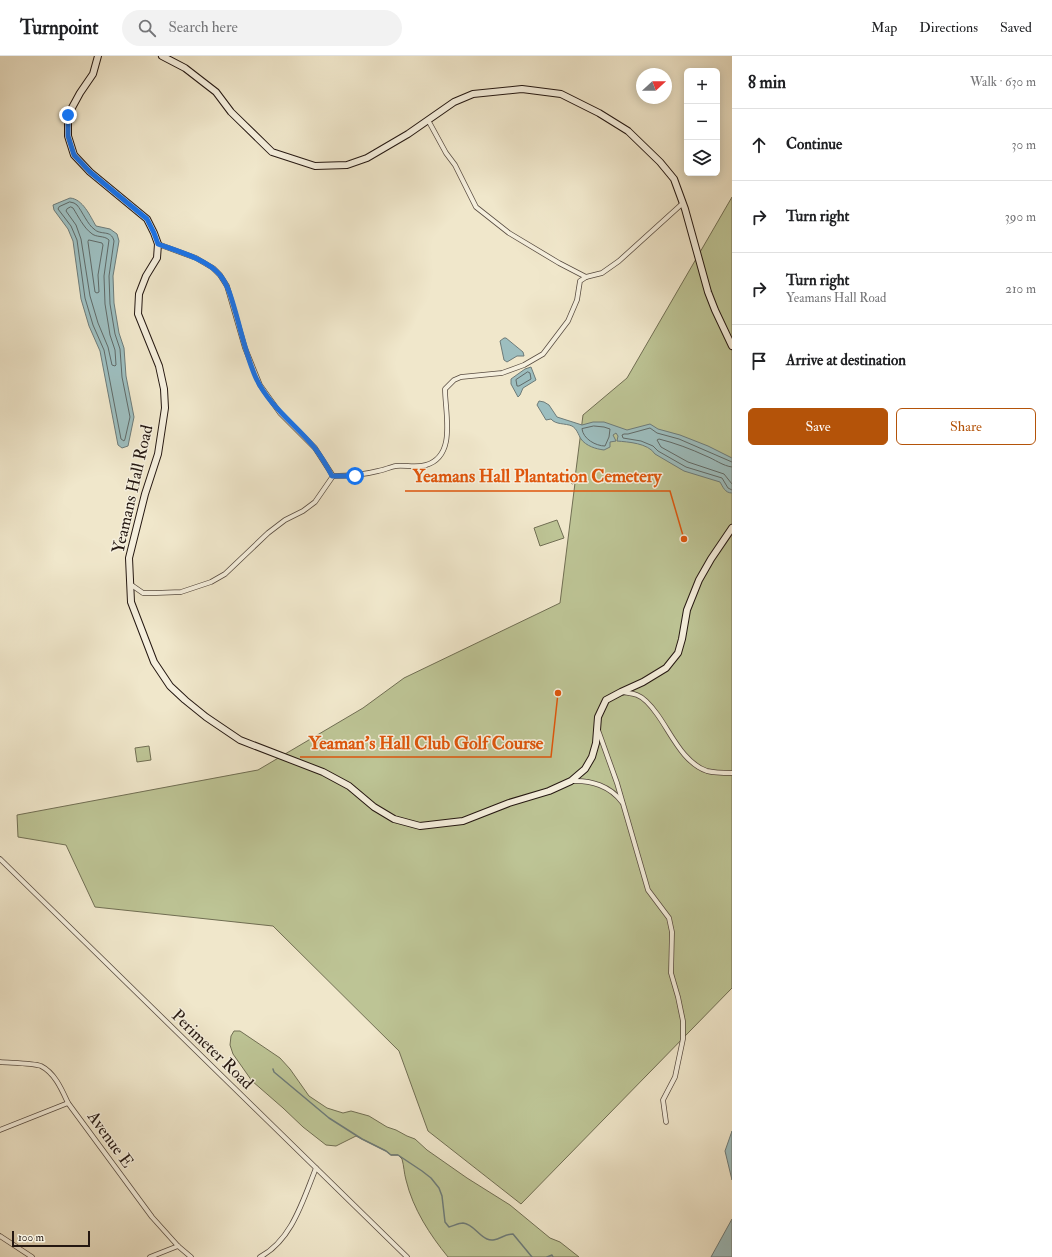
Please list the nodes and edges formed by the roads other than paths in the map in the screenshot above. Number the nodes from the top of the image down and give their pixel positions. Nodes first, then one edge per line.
1 (98, 56) edge
2 (162, 56) edge
3 (428, 120) junction
4 (683, 203) junction
5 (158, 244) junction
6 (586, 277) junction
7 (732, 346) edge
8 (332, 476) junction
9 (732, 528) edge
10 (130, 583) junction
11 (621, 692) junction
12 (597, 728) junction
13 (732, 773) edge
14 (571, 781) junction
15 (624, 805) junction
16 (0, 859) edge
17 (0, 1062) edge
18 (68, 1103) junction
19 (666, 1122) dead end
20 (0, 1130) edge
21 (316, 1168) junction
22 (0, 1236) edge
23 (178, 1246) junction
24 (32, 1257) edge
25 (150, 1257) edge
26 (191, 1257) edge
27 (260, 1257) edge
28 (407, 1257) edge

1 - 5 street
2 - 3 street
3 - 4 street
3 - 6 street
4 - 6 street
4 - 7 street
5 - 8 street
5 - 10 street, Yeamans Hall Road
6 - 8 street
8 - 10 street
9 - 11 street, Yeamans Hall Road
10 - 14 street, Yeamans Hall Road
11 - 12 street, Yeamans Hall Road
11 - 13 street
12 - 14 street, Yeamans Hall Road
12 - 15 street
14 - 15 street
15 - 19 street
16 - 21 street, Perimeter Road
17 - 18 street, Avenue E
18 - 20 street
18 - 23 street, Avenue E
21 - 27 street
21 - 28 street, Perimeter Road
22 - 24 street
23 - 25 street
23 - 26 street, Avenue E

